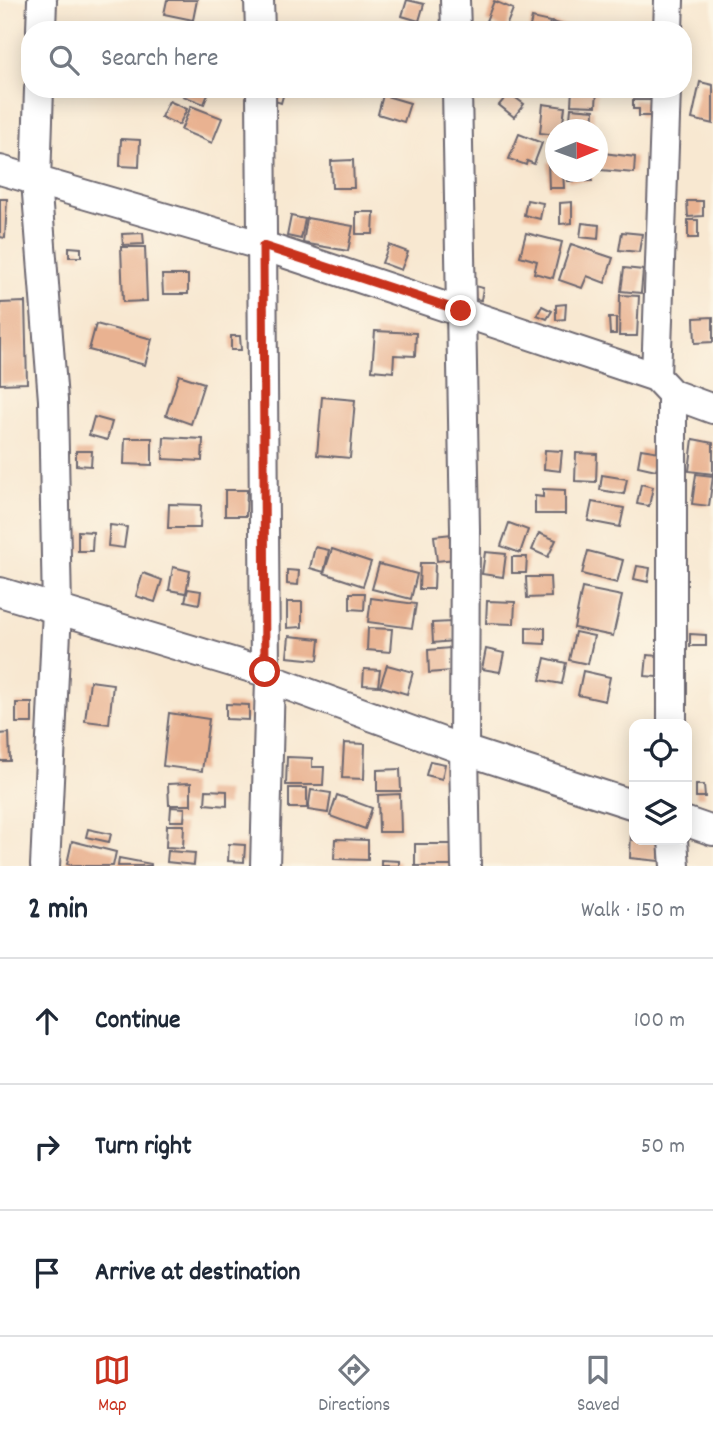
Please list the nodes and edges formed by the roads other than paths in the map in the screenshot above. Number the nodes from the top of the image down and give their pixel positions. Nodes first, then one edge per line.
1 (42, 0) edge
2 (259, 0) edge
3 (455, 0) edge
4 (669, 0) edge
5 (41, 21) edge
6 (260, 21) edge
7 (456, 21) edge
8 (668, 21) edge
9 (39, 98) edge
10 (261, 98) edge
11 (457, 98) edge
12 (666, 98) edge
13 (0, 170) edge
14 (36, 181) junction
15 (263, 246) junction
16 (461, 311) junction
17 (664, 385) junction
18 (713, 409) edge
19 (0, 592) edge
20 (57, 610) junction
21 (268, 676) junction
22 (672, 719) edge
23 (464, 750) junction
24 (629, 803) edge
25 (692, 824) edge
26 (713, 831) edge
27 (673, 845) edge
28 (45, 866) edge
29 (265, 866) edge
30 (466, 866) edge
31 (674, 866) edge

1 - 5 street
2 - 6 street
3 - 7 street
4 - 8 street
9 - 14 street
10 - 15 street
11 - 16 street
12 - 17 street
13 - 14 street
14 - 15 street
14 - 20 street
15 - 16 street
15 - 21 street
16 - 17 street
16 - 23 street
17 - 18 street
17 - 22 street
19 - 20 street
20 - 21 street
20 - 28 street
21 - 23 street
21 - 29 street
23 - 24 street
23 - 30 street
25 - 26 street
27 - 31 street

